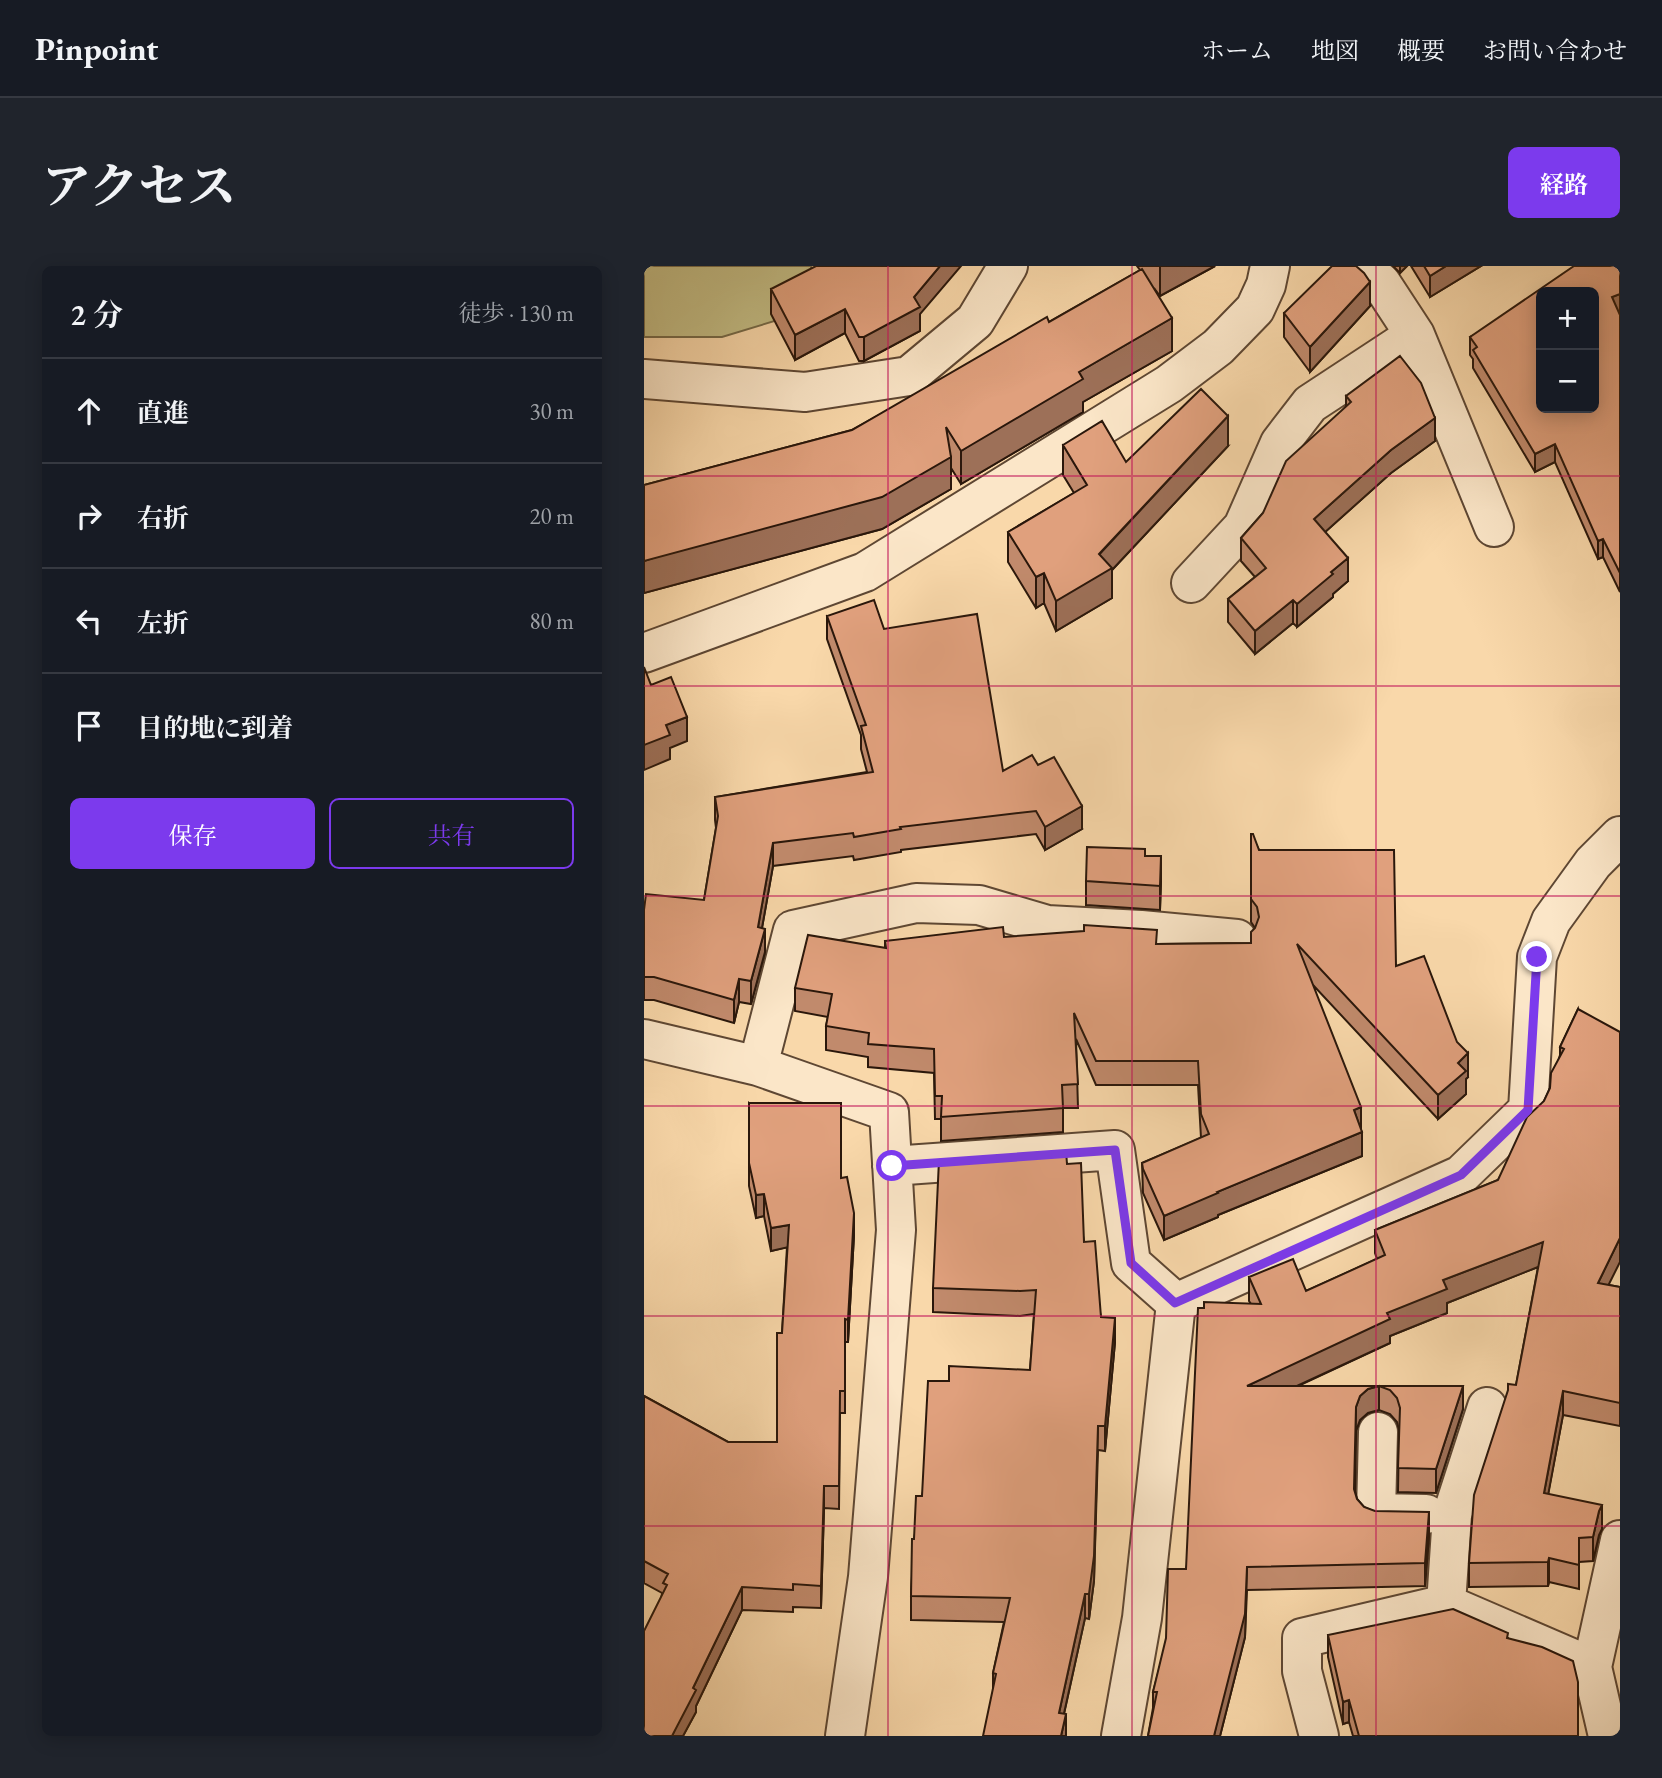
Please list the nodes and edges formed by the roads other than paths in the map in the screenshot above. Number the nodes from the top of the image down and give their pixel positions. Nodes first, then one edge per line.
1 (1008, 266) edge
2 (1270, 266) edge
3 (1361, 266) edge
4 (1415, 335) junction
5 (644, 379) edge
6 (1494, 527) dead end
7 (1191, 583) dead end
8 (644, 653) edge
9 (1620, 836) edge
10 (1237, 939) dead end
11 (644, 1039) edge
12 (758, 1066) junction
13 (892, 1166) junction
14 (1175, 1303) junction
15 (1487, 1407) dead end
16 (1378, 1432) dead end
17 (1452, 1515) junction
18 (1620, 1540) edge
19 (1446, 1604) junction
20 (1592, 1667) junction
21 (845, 1736) edge
22 (1121, 1736) edge
23 (1319, 1736) edge
24 (1608, 1736) edge

1 - 5 street
2 - 8 street
3 - 4 street
4 - 6 street
4 - 7 street
9 - 14 street
10 - 12 street
11 - 12 street
12 - 13 street
13 - 14 street
13 - 21 street
14 - 22 street
15 - 17 street
16 - 17 street
17 - 19 street
18 - 20 street
19 - 20 street
19 - 23 street
20 - 24 street

